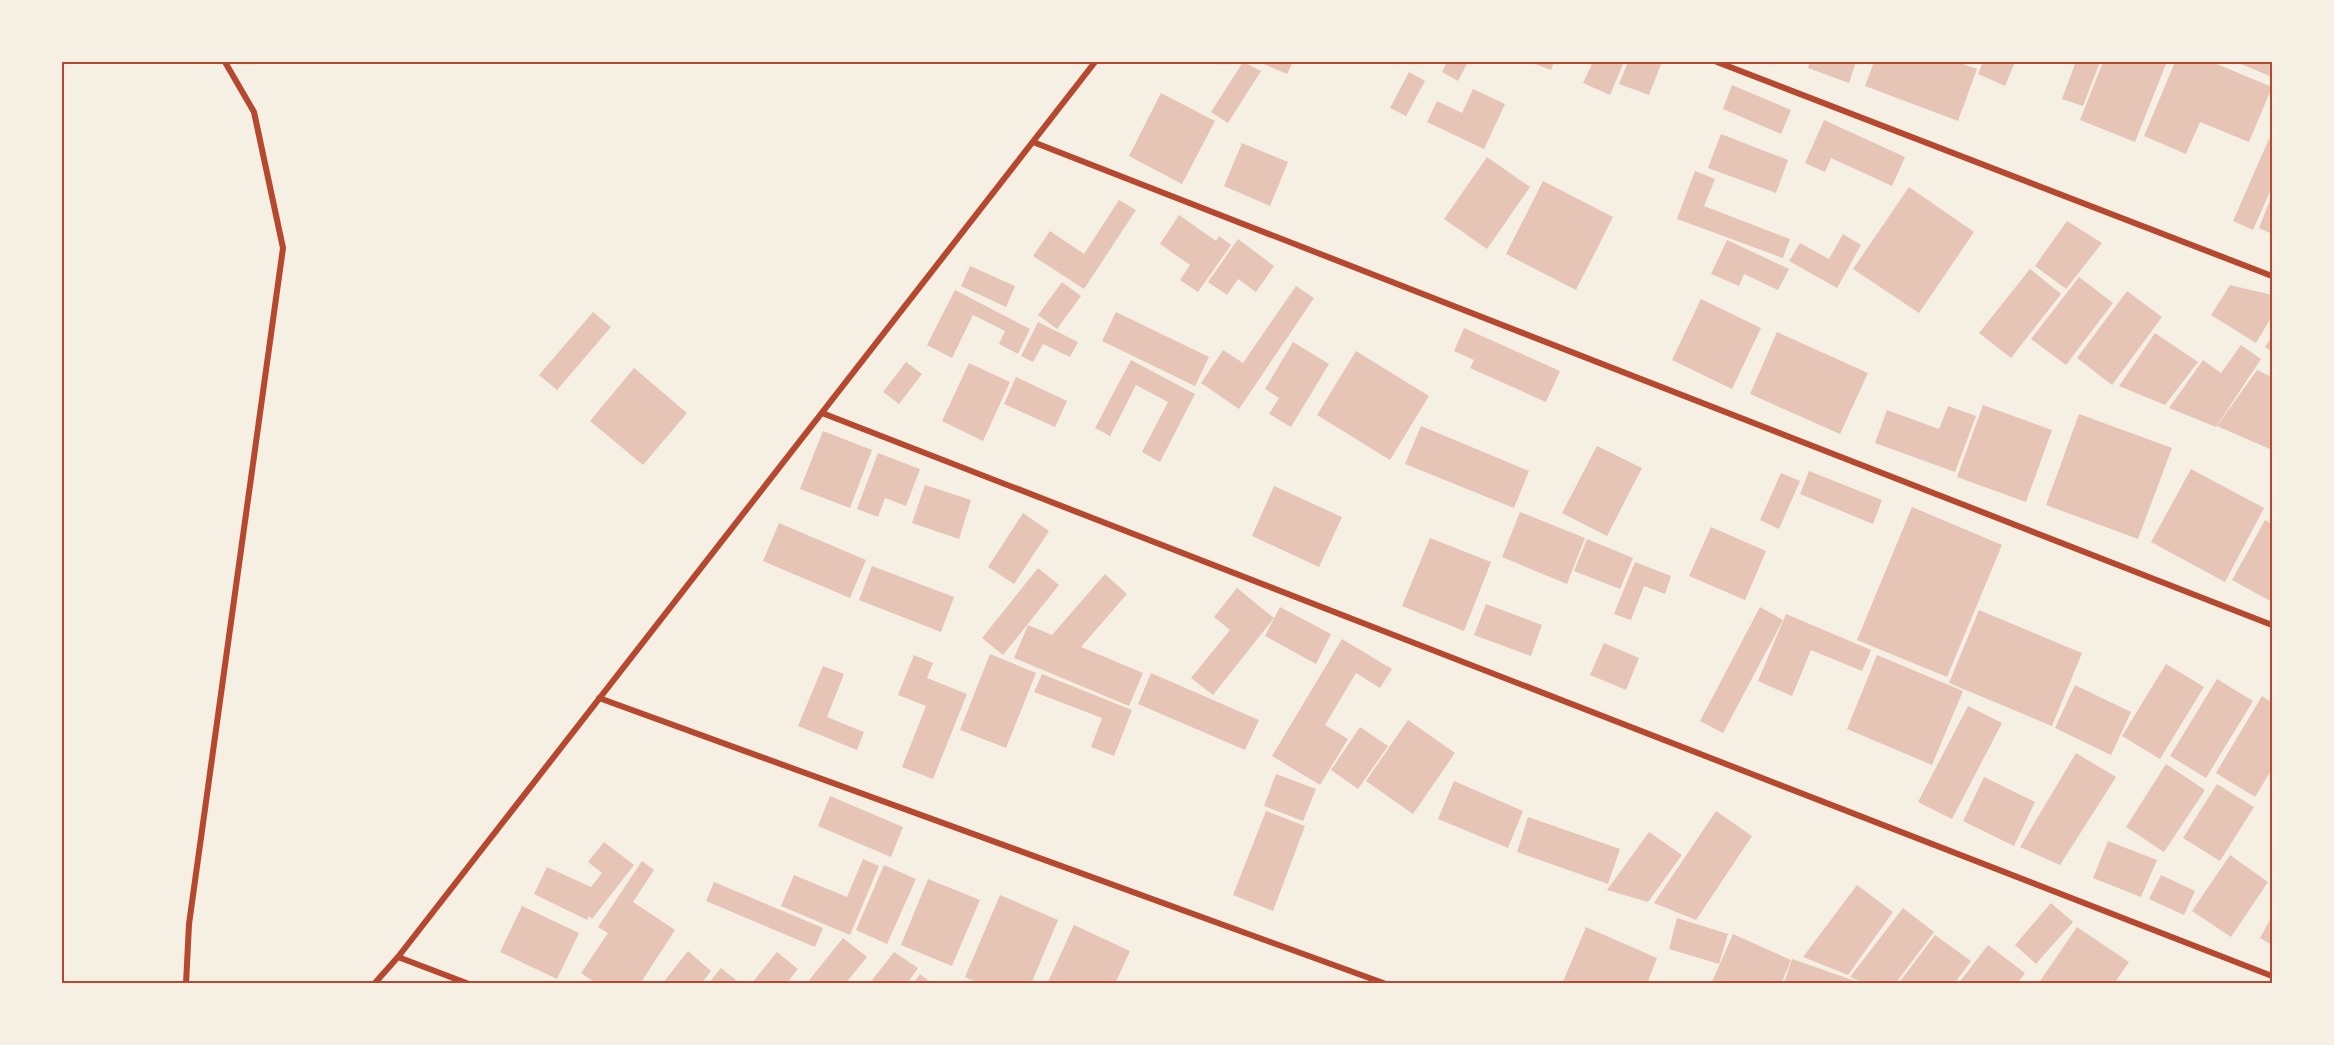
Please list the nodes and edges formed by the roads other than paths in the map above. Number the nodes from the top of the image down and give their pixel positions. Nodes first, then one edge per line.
1 (225, 62) edge
2 (1095, 62) edge
3 (1717, 62) edge
4 (1033, 142) junction
5 (2272, 276) edge
6 (822, 413) junction
7 (2272, 626) edge
8 (599, 698) junction
9 (398, 957) junction
10 (2272, 976) edge
11 (186, 984) edge
12 (374, 984) edge
13 (468, 984) edge
14 (1386, 984) edge

1 - 11 street
2 - 4 street
3 - 5 street
4 - 6 street
4 - 7 street
6 - 8 street
6 - 10 street
8 - 9 street
8 - 14 street
9 - 12 street
9 - 13 street

